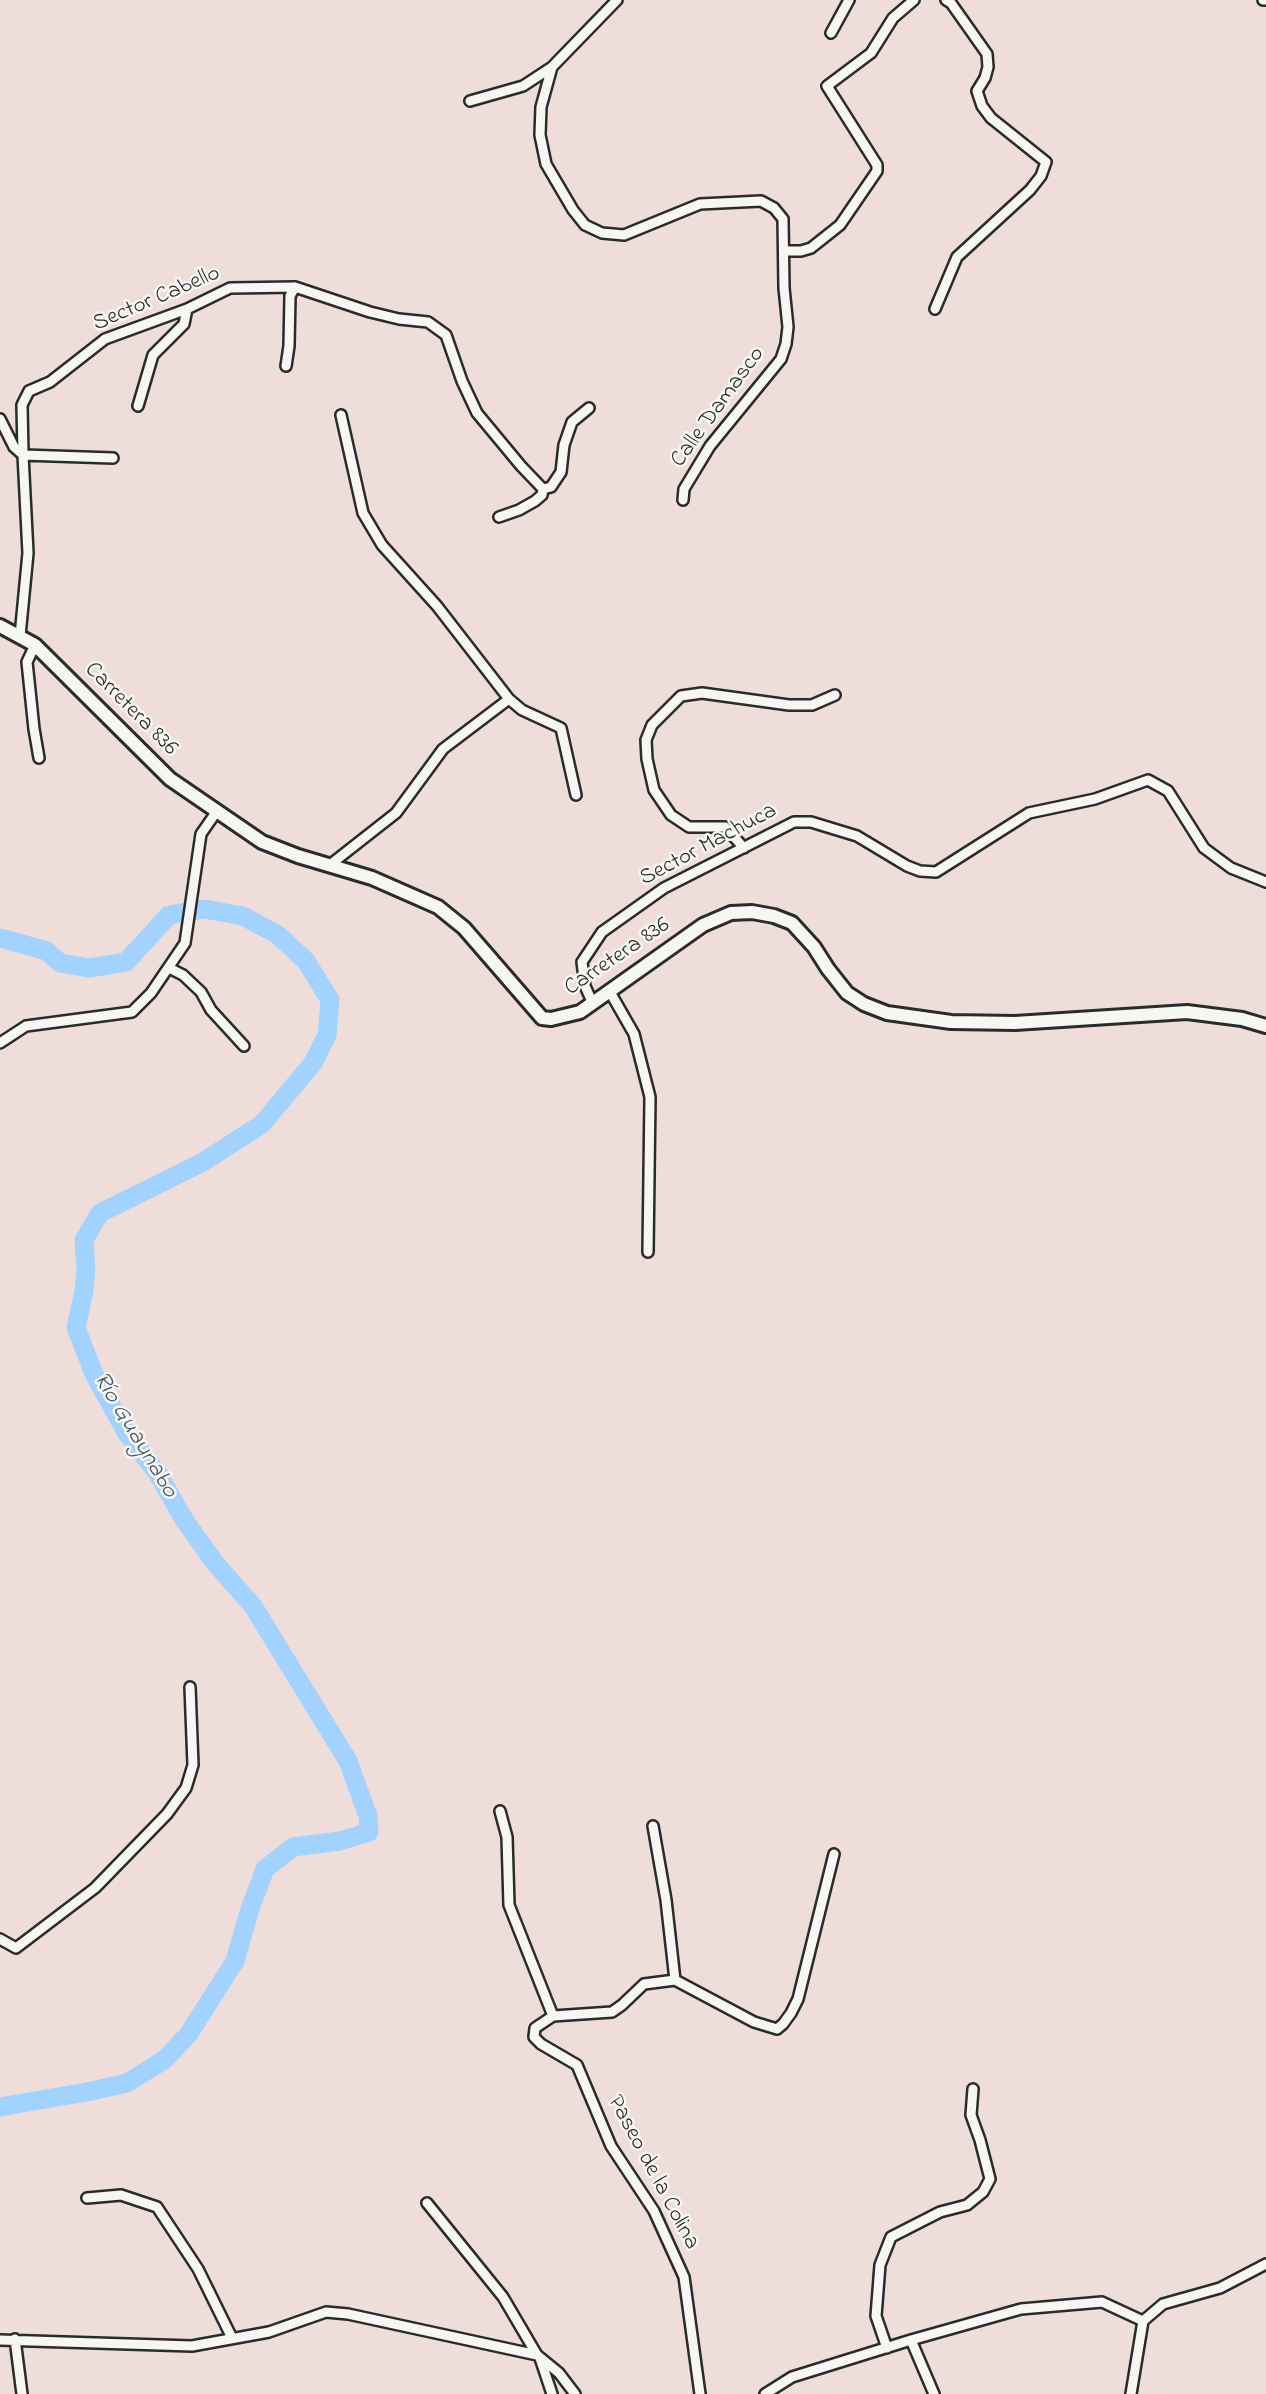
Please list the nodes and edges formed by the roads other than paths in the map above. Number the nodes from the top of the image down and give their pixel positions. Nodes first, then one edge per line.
1 (617, 0) edge
2 (849, 0) edge
3 (914, 0) edge
4 (946, 0) edge
5 (831, 33) dead end
6 (552, 68) junction
7 (470, 101) dead end
8 (784, 251) junction
9 (295, 287) junction
10 (187, 309) junction
11 (935, 309) dead end
12 (286, 366) dead end
13 (138, 405) dead end
14 (589, 408) dead end
15 (341, 415) dead end
16 (0, 419) edge
17 (23, 455) junction
18 (113, 458) dead end
19 (543, 489) junction
20 (683, 500) dead end
21 (499, 517) dead end
22 (0, 626) edge
23 (20, 636) junction
24 (35, 645) junction
25 (835, 695) dead end
26 (509, 699) junction
27 (39, 758) dead end
28 (576, 795) dead end
29 (217, 811) junction
30 (744, 848) junction
31 (331, 864) junction
32 (1266, 882) edge
33 (169, 968) junction
34 (610, 992) junction
35 (593, 1003) junction
36 (1266, 1026) edge
37 (0, 1042) edge
38 (244, 1046) dead end
39 (648, 1252) dead end
40 (190, 1687) dead end
41 (500, 1811) dead end
42 (653, 1826) dead end
43 (834, 1854) dead end
44 (0, 1939) edge
45 (674, 1980) junction
46 (553, 2016) junction
47 (973, 2089) dead end
48 (87, 2198) dead end
49 (427, 2203) dead end
50 (1266, 2264) edge
51 (1143, 2321) junction
52 (232, 2338) junction
53 (15, 2339) junction
54 (0, 2340) edge
55 (911, 2340) junction
56 (887, 2348) junction
57 (538, 2356) junction
58 (22, 2394) edge
59 (552, 2394) edge
60 (575, 2394) edge
61 (700, 2394) edge
62 (765, 2394) edge
63 (934, 2394) edge
64 (1130, 2394) edge

1 - 6 street, Calle Damasco
2 - 5 street
3 - 8 street
4 - 11 street
6 - 7 street, Calle Damasco
6 - 8 street, Calle Damasco
8 - 20 street, Calle Damasco
9 - 10 street, Sector Cabello
9 - 12 street
9 - 19 street, Sector Cabello
10 - 13 street
10 - 17 street, Sector Cabello
14 - 19 street
15 - 26 street
16 - 17 street
17 - 18 street
17 - 23 street, Sector Cabello
19 - 21 street
22 - 23 street, Carretera 836
23 - 24 street, Carretera 836
24 - 27 street
24 - 29 street, Carretera 836
25 - 30 street
26 - 28 street
26 - 31 street
29 - 31 street, Carretera 836
29 - 33 street
30 - 32 street, Sector Machuca
30 - 35 street, Sector Machuca
31 - 35 street, Carretera 836
33 - 37 street
33 - 38 street
34 - 35 street, Carretera 836
34 - 36 street, Carretera 836
34 - 39 street
40 - 44 street
41 - 46 street
42 - 45 street
43 - 45 street
45 - 46 street
46 - 61 street, Paseo de la Colina
47 - 56 street
48 - 52 street
49 - 57 street
50 - 51 street
51 - 55 street
51 - 64 street
52 - 53 street
52 - 57 street
53 - 54 street
53 - 58 street
55 - 56 street
55 - 63 street
56 - 62 street
57 - 59 street
57 - 60 street

